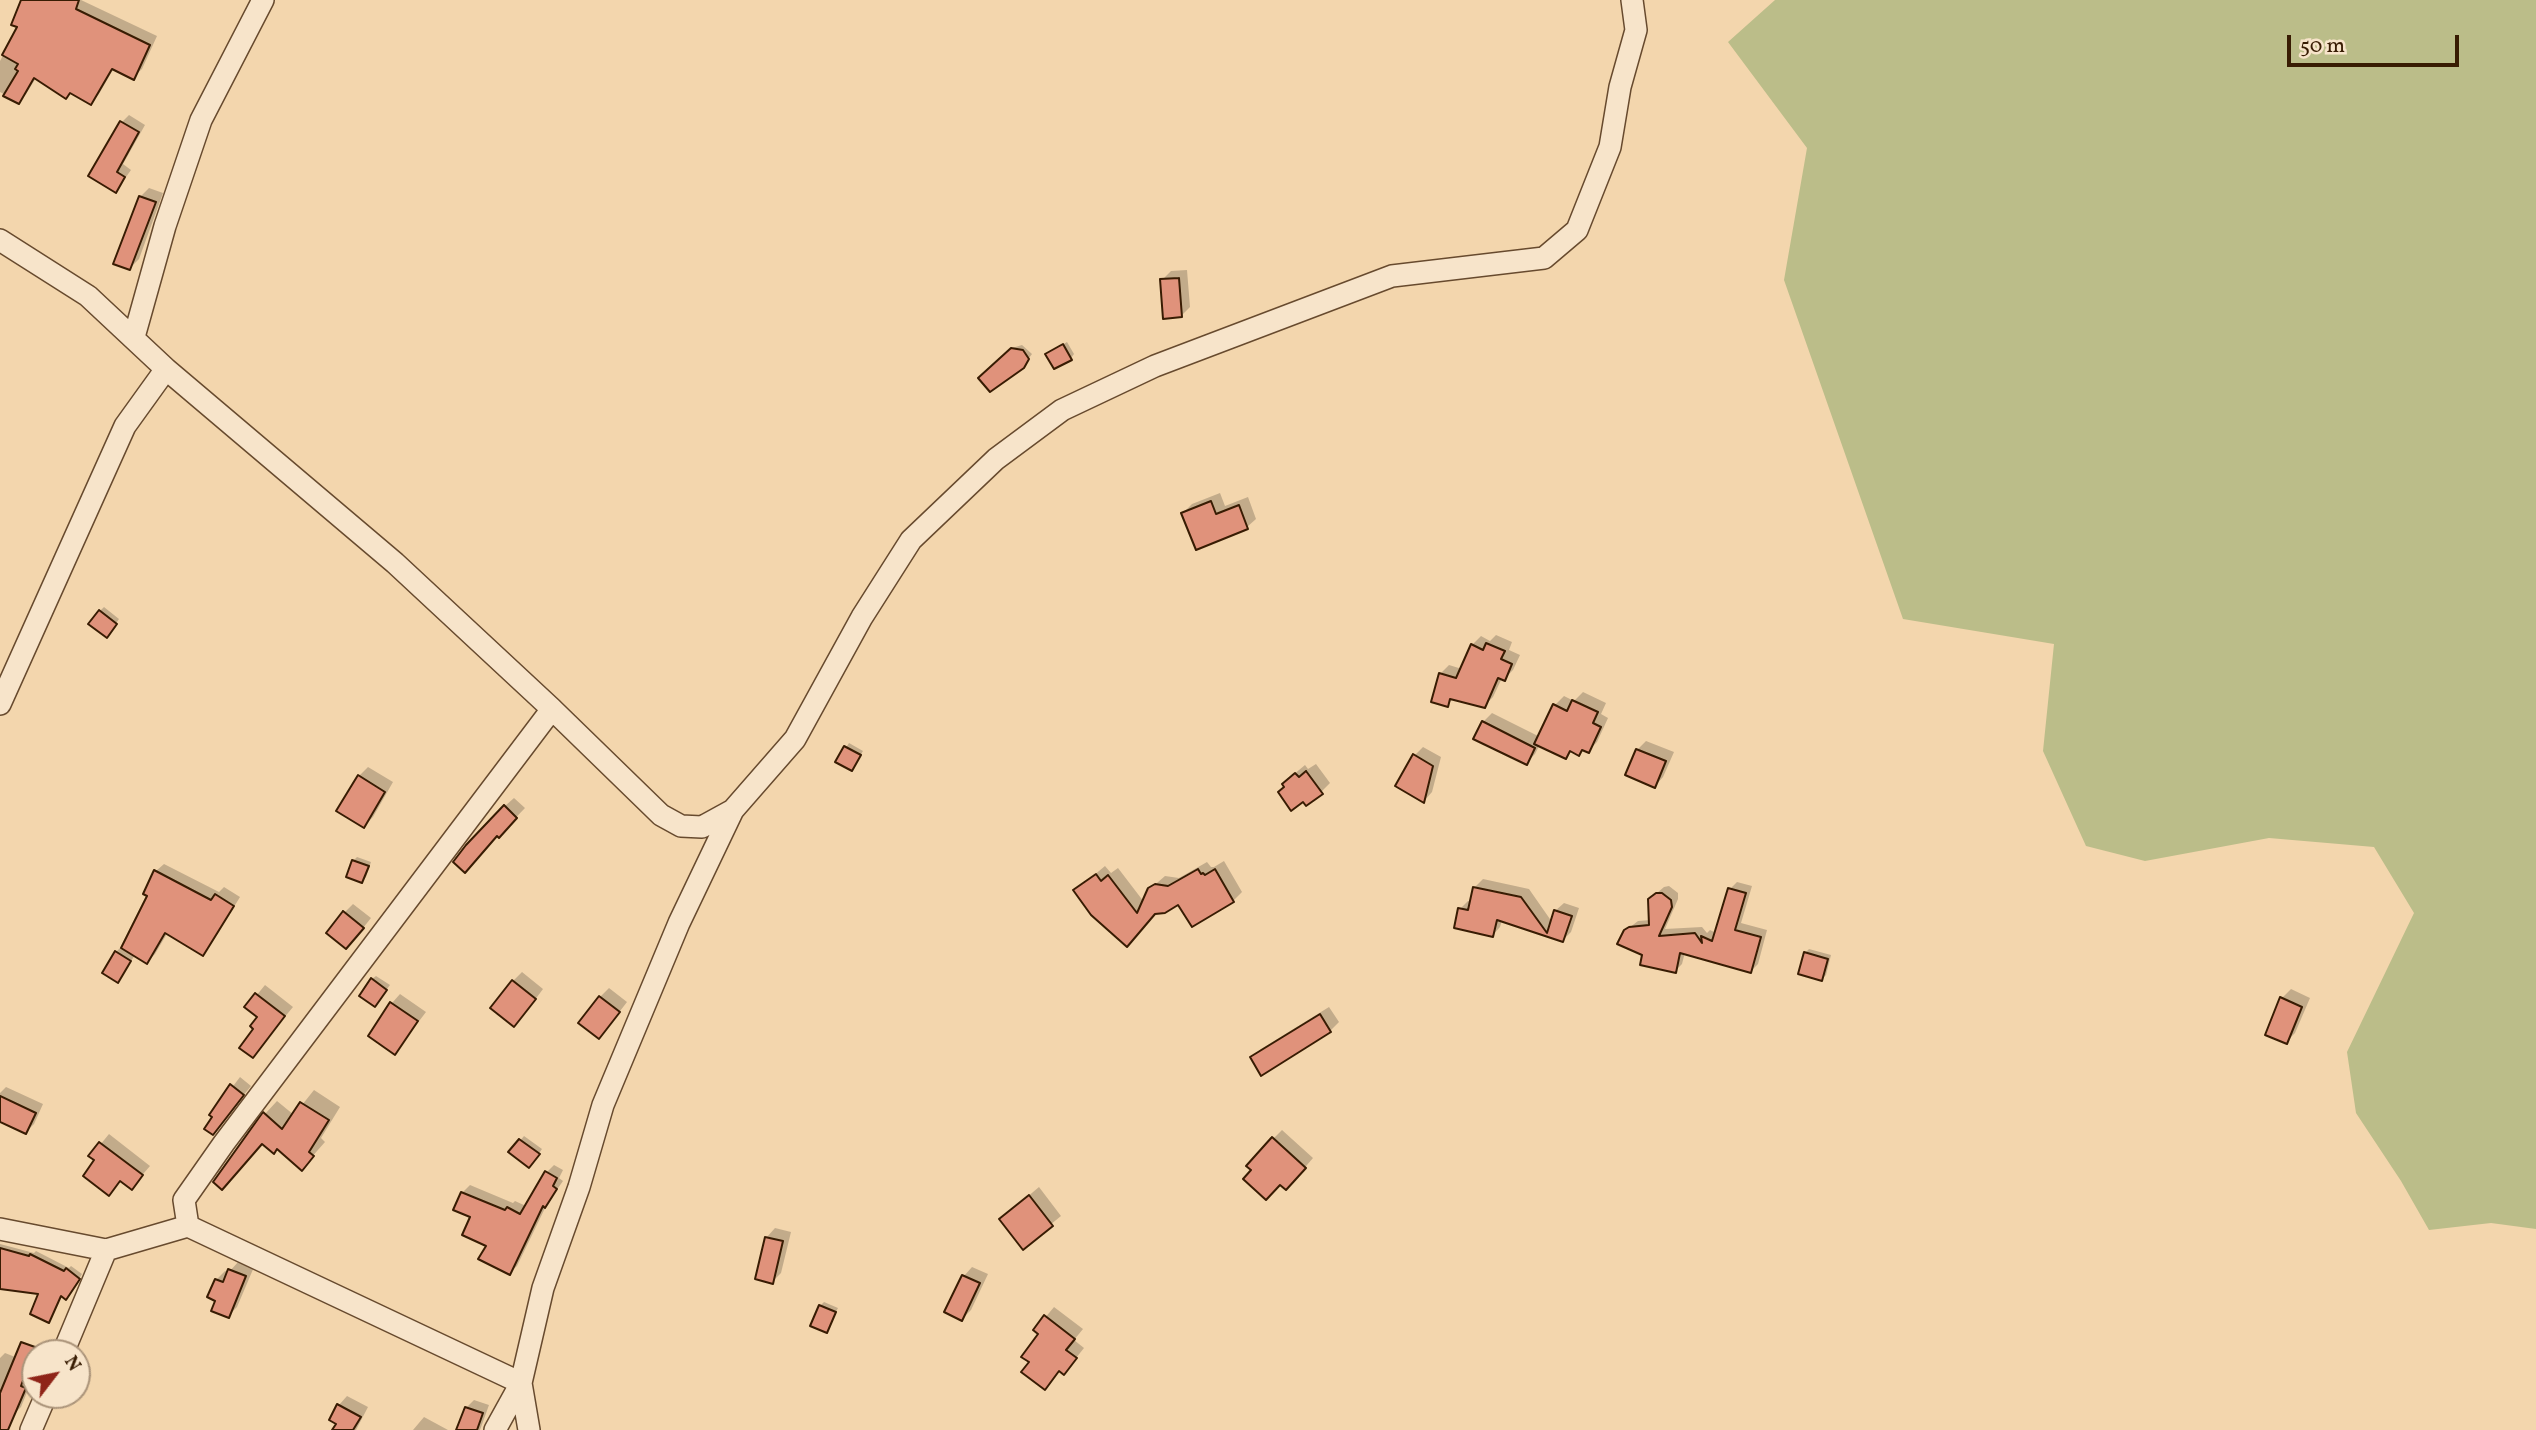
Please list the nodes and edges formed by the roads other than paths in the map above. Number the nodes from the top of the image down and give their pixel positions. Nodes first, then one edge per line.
1 (263, 0) edge
2 (1632, 0) edge
3 (0, 240) edge
4 (134, 337) junction
5 (166, 369) junction
6 (0, 704) edge
7 (552, 709) junction
8 (733, 810) junction
9 (188, 1226) junction
10 (0, 1229) edge
11 (106, 1250) junction
12 (69, 1339) edge
13 (521, 1383) junction
14 (40, 1409) edge
15 (31, 1430) edge
16 (495, 1430) edge
17 (529, 1430) edge

1 - 4 street
2 - 8 street
3 - 4 street
4 - 5 street
5 - 6 street
5 - 7 street
7 - 8 street
7 - 9 street
8 - 13 street
9 - 11 street
9 - 13 street
10 - 11 street
11 - 12 street
13 - 16 street
13 - 17 street
14 - 15 street

